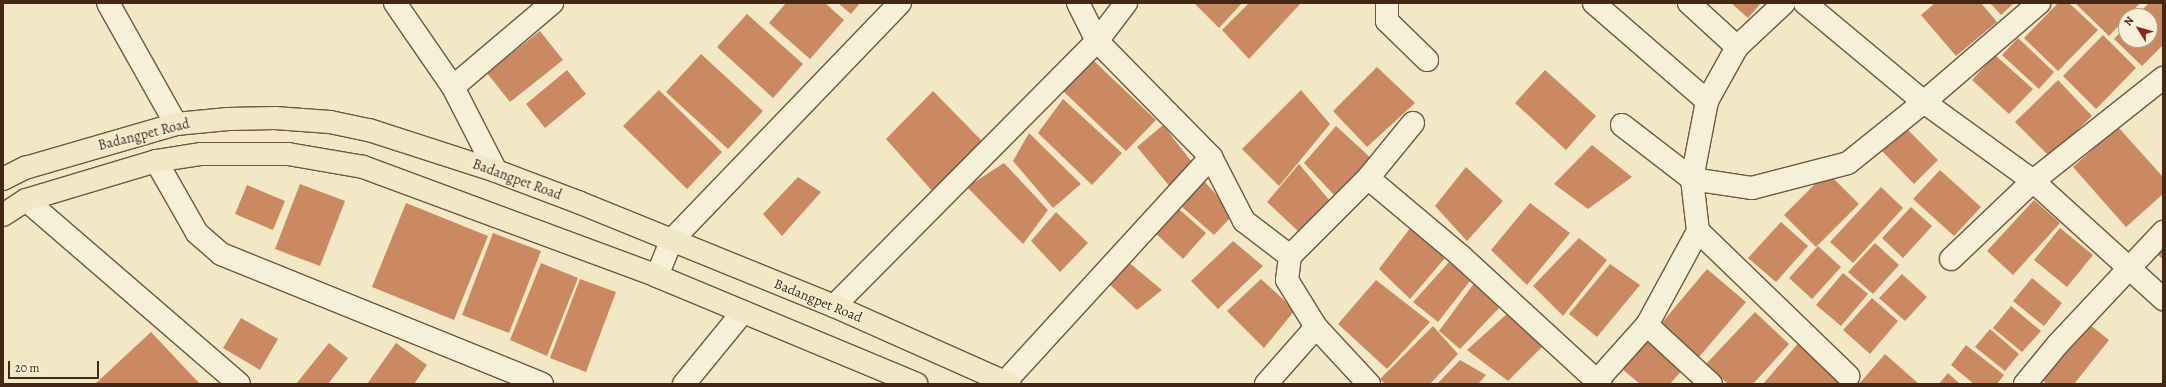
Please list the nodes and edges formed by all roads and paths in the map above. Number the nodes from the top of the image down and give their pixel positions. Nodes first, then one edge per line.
1 (108, 3) edge
2 (395, 3) edge
3 (552, 3) edge
4 (900, 3) edge
5 (1078, 3) edge
6 (1126, 3) edge
7 (1387, 3) edge
8 (1594, 3) edge
9 (1689, 3) edge
10 (1784, 3) edge
11 (1805, 3) edge
12 (2039, 3) edge
13 (1097, 41) junction
14 (1737, 47) junction
15 (1427, 60) dead end
16 (2163, 78) edge
17 (453, 87) junction
18 (1707, 101) junction
19 (1924, 102) junction
20 (1413, 123) dead end
21 (176, 124) junction
22 (1622, 125) dead end
23 (1211, 157) junction
24 (156, 161) junction
25 (496, 171) junction
26 (1368, 178) junction
27 (3, 179) edge
28 (1692, 179) junction
29 (2033, 181) junction
30 (26, 200) junction
31 (3, 215) edge
32 (1698, 231) junction
33 (2163, 232) edge
34 (671, 241) junction
35 (1290, 256) junction
36 (1951, 259) dead end
37 (2127, 268) junction
38 (657, 276) junction
39 (2163, 299) edge
40 (834, 306) junction
41 (743, 312) junction
42 (1647, 325) junction
43 (1316, 327) junction
44 (1848, 376) dead end
45 (1007, 383) edge
46 (1597, 383) edge
47 (240, 384) edge
48 (542, 384) edge
49 (684, 384) edge
50 (916, 384) edge
51 (1266, 384) edge
52 (1369, 384) edge
53 (1712, 384) edge
54 (2025, 384) edge

1 - 21 street
2 - 17 street
3 - 17 street
4 - 34 street
5 - 13 street
6 - 13 street
7 - 15 street
8 - 18 street
9 - 14 street
10 - 14 street
11 - 19 street
12 - 19 street
13 - 23 street
13 - 40 street
14 - 18 street
16 - 29 street
17 - 25 street
18 - 28 street
19 - 28 street
19 - 29 street
20 - 26 street
21 - 25 main road, Badangpet Road
21 - 27 main road, Badangpet Road
22 - 28 street
23 - 35 street
23 - 45 street
24 - 30 main road, Badangpet Road
24 - 38 main road, Badangpet Road
24 - 48 street
25 - 34 main road, Badangpet Road
26 - 35 street
26 - 46 street
28 - 32 street
29 - 36 street
29 - 37 street
30 - 31 main road, Badangpet Road
30 - 47 street
32 - 42 street
32 - 44 street
33 - 37 street
34 - 38 street
34 - 40 main road, Badangpet Road
35 - 43 street
37 - 39 street
37 - 54 street
38 - 41 main road, Badangpet Road
40 - 45 main road, Badangpet Road
41 - 49 street
41 - 50 main road, Badangpet Road
42 - 46 street
42 - 53 street
43 - 51 street
43 - 52 street

